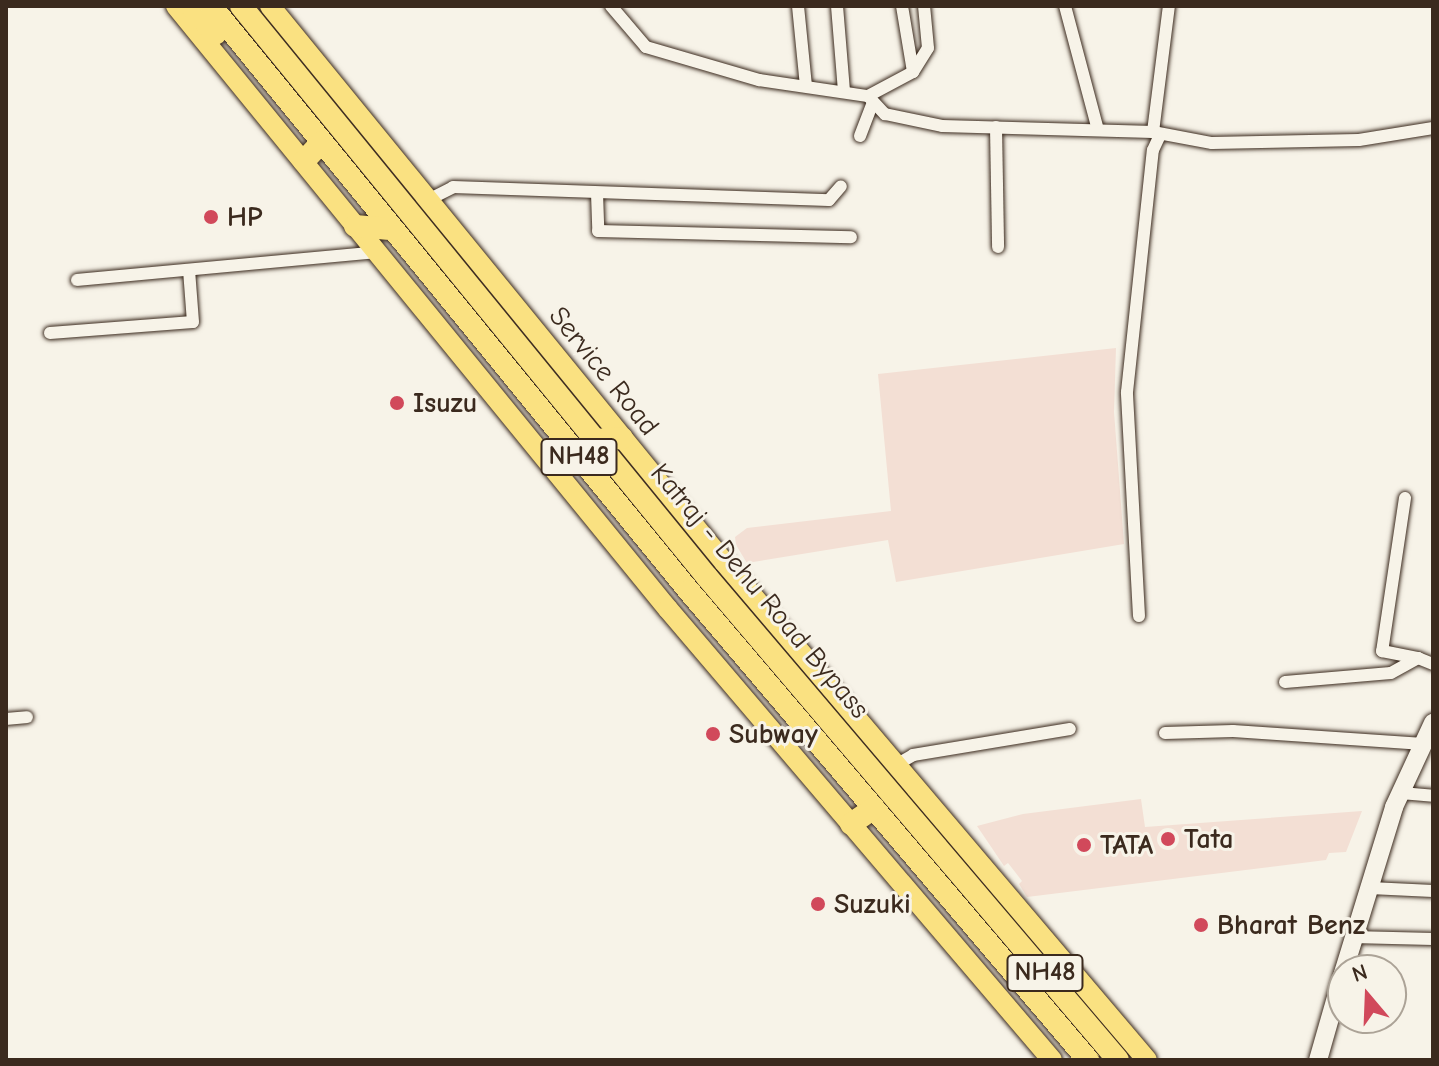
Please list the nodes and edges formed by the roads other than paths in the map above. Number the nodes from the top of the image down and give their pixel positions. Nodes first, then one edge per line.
1 (176, 6) edge
2 (191, 6) edge
3 (211, 6) edge
4 (241, 6) edge
5 (270, 6) edge
6 (611, 6) edge
7 (798, 6) edge
8 (837, 6) edge
9 (902, 6) edge
10 (924, 6) edge
11 (1065, 6) edge
12 (1169, 6) edge
13 (913, 72) junction
14 (273, 82) junction
15 (806, 86) junction
16 (844, 92) junction
17 (870, 99) junction
18 (996, 127) junction
19 (1433, 128) edge
20 (1098, 130) junction
21 (1156, 134) junction
22 (860, 136) dead end
23 (322, 142) junction
24 (304, 161) junction
25 (841, 186) dead end
26 (597, 193) junction
27 (428, 200) junction
28 (355, 226) junction
29 (393, 229) junction
30 (851, 237) dead end
31 (998, 247) dead end
32 (377, 252) junction
33 (189, 270) junction
34 (77, 280) dead end
35 (50, 333) dead end
36 (622, 438) junction
37 (595, 440) junction
38 (1405, 498) dead end
39 (1139, 616) dead end
40 (1418, 658) junction
41 (1433, 664) edge
42 (1285, 682) dead end
43 (27, 717) dead end
44 (6, 719) edge
45 (1433, 723) edge
46 (1070, 729) dead end
47 (1165, 733) dead end
48 (1424, 744) junction
49 (896, 765) junction
50 (1401, 793) junction
51 (1433, 796) edge
52 (874, 808) junction
53 (851, 824) junction
54 (1370, 888) junction
55 (1433, 891) edge
56 (1352, 937) junction
57 (1433, 939) edge
58 (1348, 954) edge
59 (1327, 1028) edge
60 (1052, 1060) edge
61 (1088, 1060) edge
62 (1118, 1060) edge
63 (1147, 1060) edge
64 (1318, 1060) edge

1 - 24 main road
2 - 14 highway
3 - 14 highway, Katraj - Dehu Road Bypass / NH48
4 - 37 highway, Katraj - Dehu Road Bypass / NH48
5 - 27 main road, Service Road
6 - 15 street
7 - 15 street
8 - 16 street
9 - 13 street
10 - 13 street
11 - 20 street
12 - 21 street
13 - 17 street
14 - 23 highway, Katraj - Dehu Road Bypass / NH48
15 - 16 street
16 - 17 street
17 - 18 street
17 - 22 street
18 - 20 street
18 - 31 street
19 - 21 street
20 - 21 street
21 - 39 street
23 - 24 highway
23 - 29 highway, Katraj - Dehu Road Bypass / NH48
24 - 28 main road
25 - 26 street
26 - 27 street
26 - 30 street
27 - 36 main road, Service Road
28 - 29 highway
28 - 32 main road
29 - 52 highway, Katraj - Dehu Road Bypass / NH48
32 - 33 street
32 - 53 main road
33 - 34 street
33 - 35 street
36 - 37 highway
36 - 49 main road, Service Road
37 - 62 highway, Katraj - Dehu Road Bypass / NH48
38 - 40 street
40 - 41 street
40 - 42 street
43 - 44 street
45 - 48 street
46 - 49 street
47 - 48 street
48 - 50 street
49 - 63 main road, Service Road
50 - 51 street
50 - 54 street
52 - 53 highway
52 - 61 highway, Katraj - Dehu Road Bypass / NH48
53 - 60 main road
54 - 55 street
54 - 56 street
56 - 57 street
56 - 58 street
59 - 64 street

